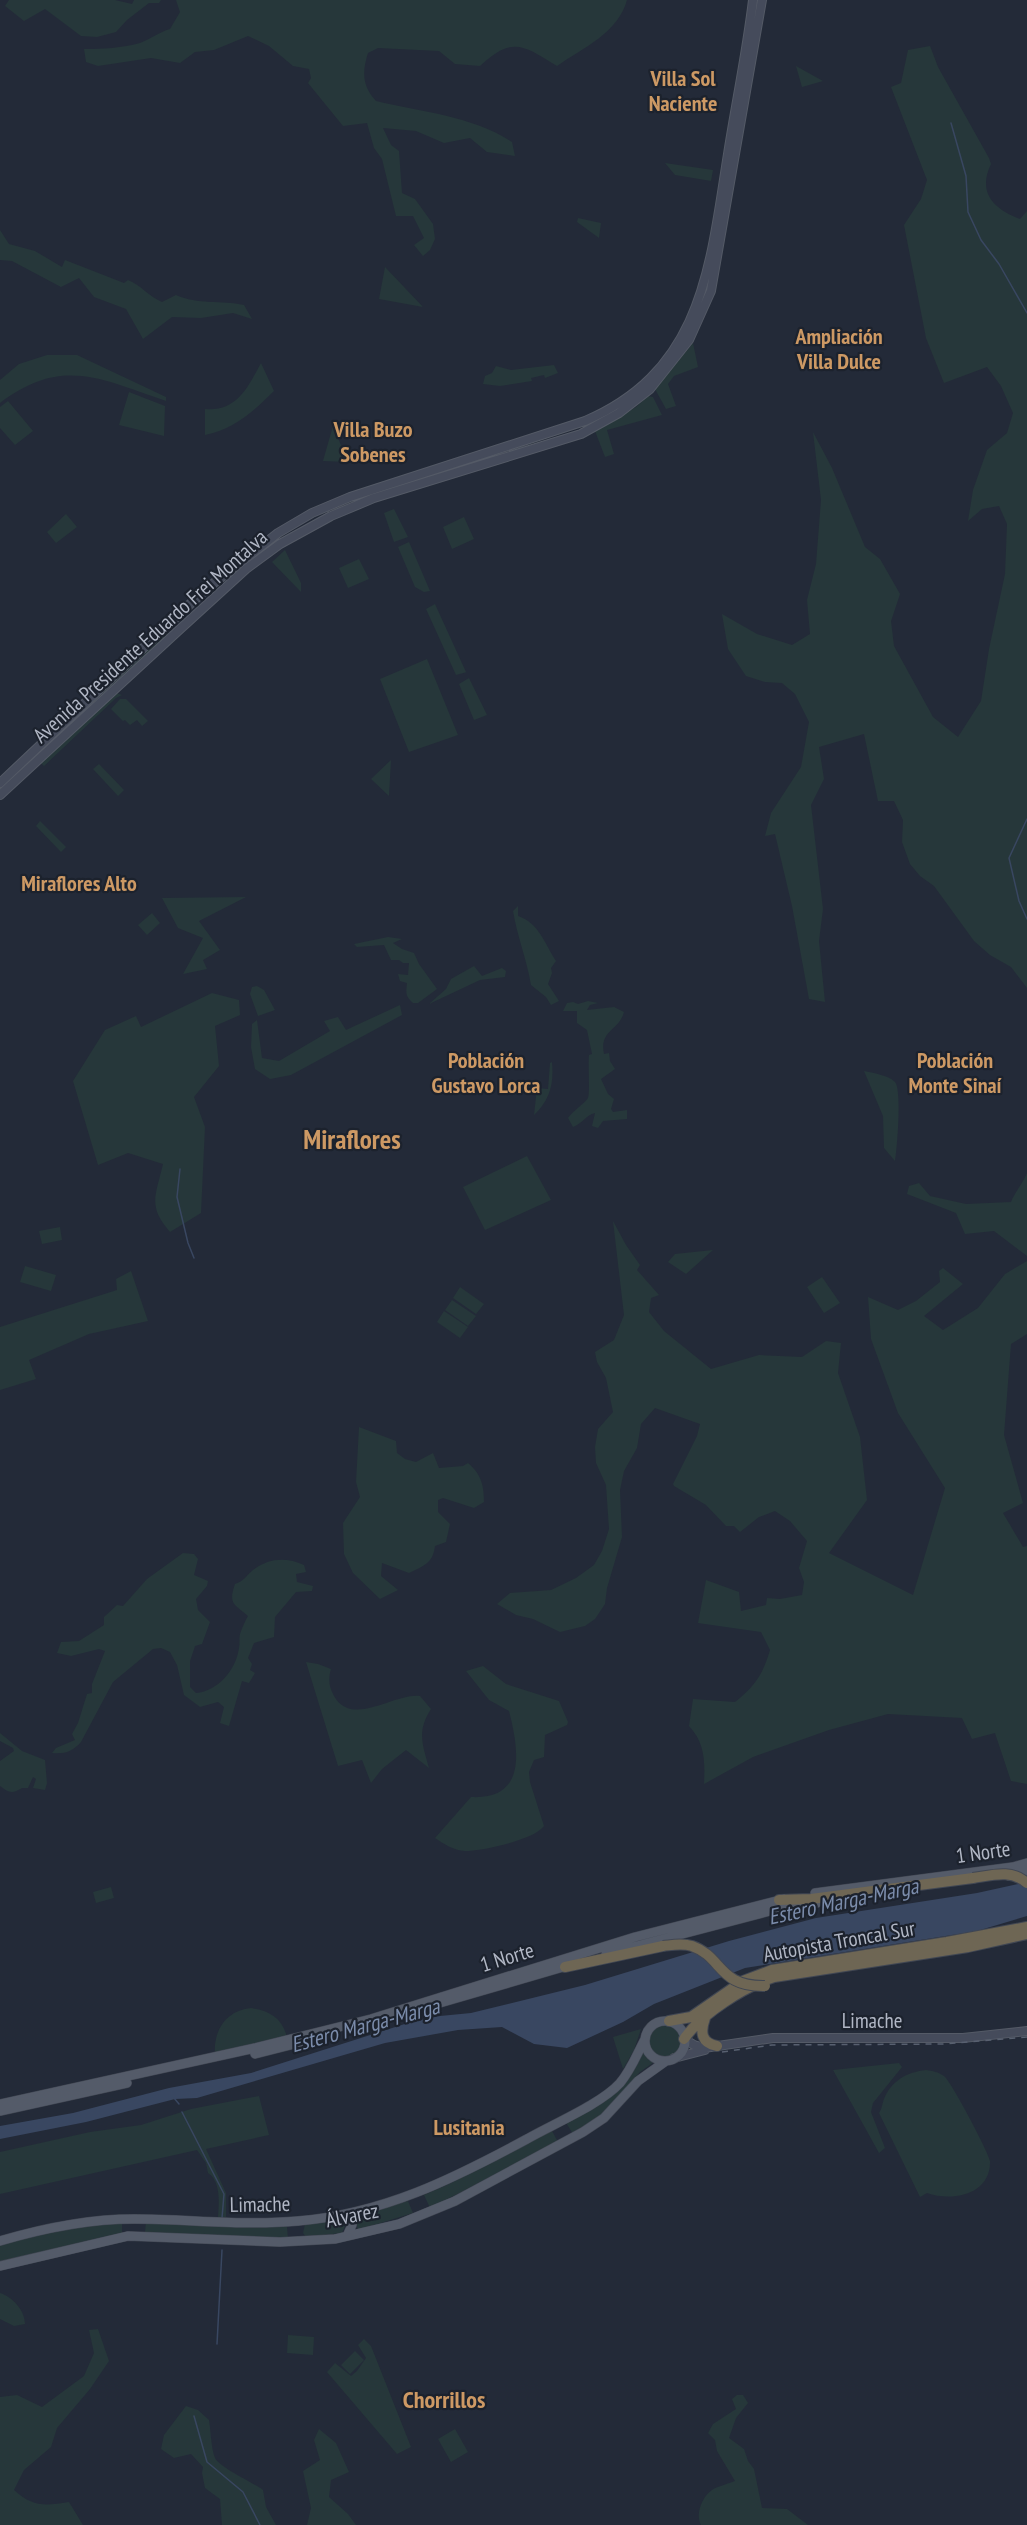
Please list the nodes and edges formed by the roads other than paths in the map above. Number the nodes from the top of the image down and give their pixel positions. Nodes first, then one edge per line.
1 (753, 0) edge
2 (762, 0) edge
3 (0, 783) edge
4 (0, 795) edge
5 (1027, 1863) edge
6 (1027, 1871) edge
7 (1027, 1883) edge
8 (779, 1900) junction
9 (1027, 1927) edge
10 (1027, 1934) edge
11 (968, 1947) junction
12 (565, 1967) junction
13 (705, 2018) junction
14 (669, 2021) junction
15 (1027, 2031) edge
16 (292, 2039) junction
17 (645, 2039) junction
18 (684, 2039) junction
19 (717, 2046) junction
20 (256, 2051) junction
21 (268, 2051) junction
22 (670, 2060) junction
23 (212, 2061) junction
24 (0, 2104) edge
25 (0, 2111) edge
26 (347, 2214) junction
27 (299, 2221) junction
28 (347, 2236) junction
29 (0, 2241) edge
30 (304, 2241) junction
31 (0, 2266) edge

1 - 3 main road, Avenida Presidente Eduardo Frei Montalva
2 - 4 main road, Avenida Presidente Eduardo Frei Montalva
5 - 8 main road, 1 Norte
6 - 12 main road, 1 Norte
7 - 8 highway, bridge
8 - 16 main road, 1 Norte
9 - 14 highway, Autopista Troncal Sur
10 - 11 highway, Autopista Troncal Sur
11 - 12 highway, bridge
11 - 13 highway, Autopista Troncal Sur
12 - 21 main road, 1 Norte
13 - 18 highway, Autopista Troncal Sur
13 - 19 highway
14 - 17 main road, Limache
14 - 18 main road
15 - 19 main road, Limache
16 - 20 main road, 1 Norte
16 - 21 main road
17 - 22 main road
17 - 26 main road, Limache
18 - 19 main road, Limache
18 - 22 main road
19 - 22 main road, Limache
20 - 21 main road, 1 Norte
20 - 23 main road, 1 Norte
22 - 28 main road, Álvarez
23 - 24 main road, 1 Norte
23 - 25 main road, 1 Norte
26 - 27 main road, Limache
26 - 28 main road
27 - 29 main road, Limache
27 - 30 main road
28 - 30 main road, Álvarez
30 - 31 main road, Álvarez

